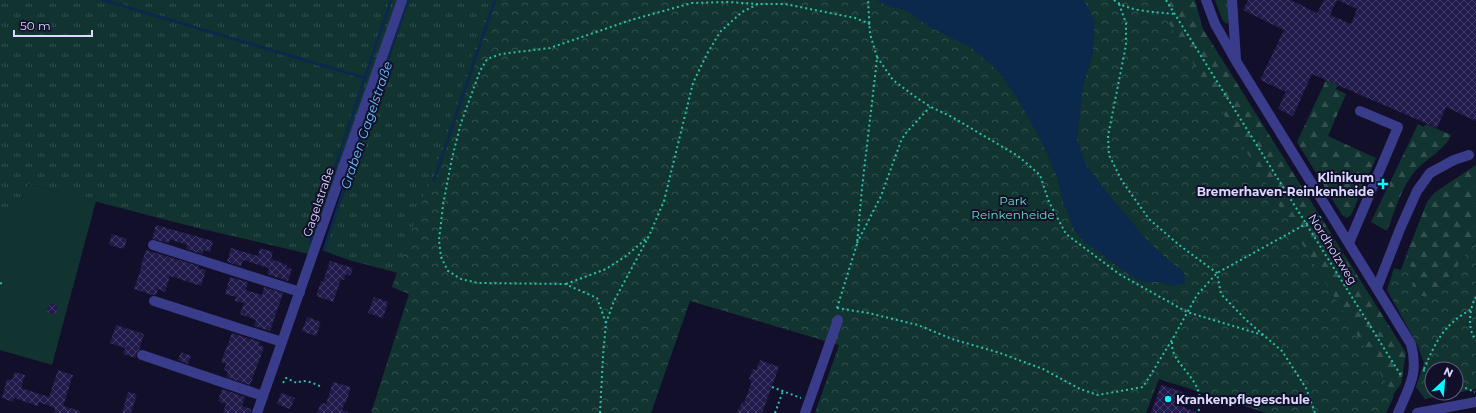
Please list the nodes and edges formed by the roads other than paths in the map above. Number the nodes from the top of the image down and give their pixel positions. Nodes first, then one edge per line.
1 (402, 0) edge
2 (1206, 0) edge
3 (1232, 0) edge
4 (1236, 61) junction
5 (1360, 111) dead end
6 (1469, 155) dead end
7 (1349, 243) junction
8 (153, 245) dead end
9 (1377, 288) junction
10 (300, 292) junction
11 (154, 301) dead end
12 (838, 320) road end
13 (282, 342) junction
14 (142, 355) dead end
15 (263, 396) junction
16 (1476, 402) edge
17 (257, 413) edge
18 (805, 413) edge
19 (1398, 413) edge
20 (1417, 413) edge

1 - 10 street, Gagelstraße
2 - 4 street
3 - 4 street
4 - 7 street
5 - 7 street
6 - 9 street
7 - 9 street
8 - 10 street
9 - 19 street
10 - 13 street, Gagelstraße
11 - 13 street
12 - 18 street
13 - 15 street, Gagelstraße
14 - 15 street
15 - 17 street, Gagelstraße
16 - 20 street

